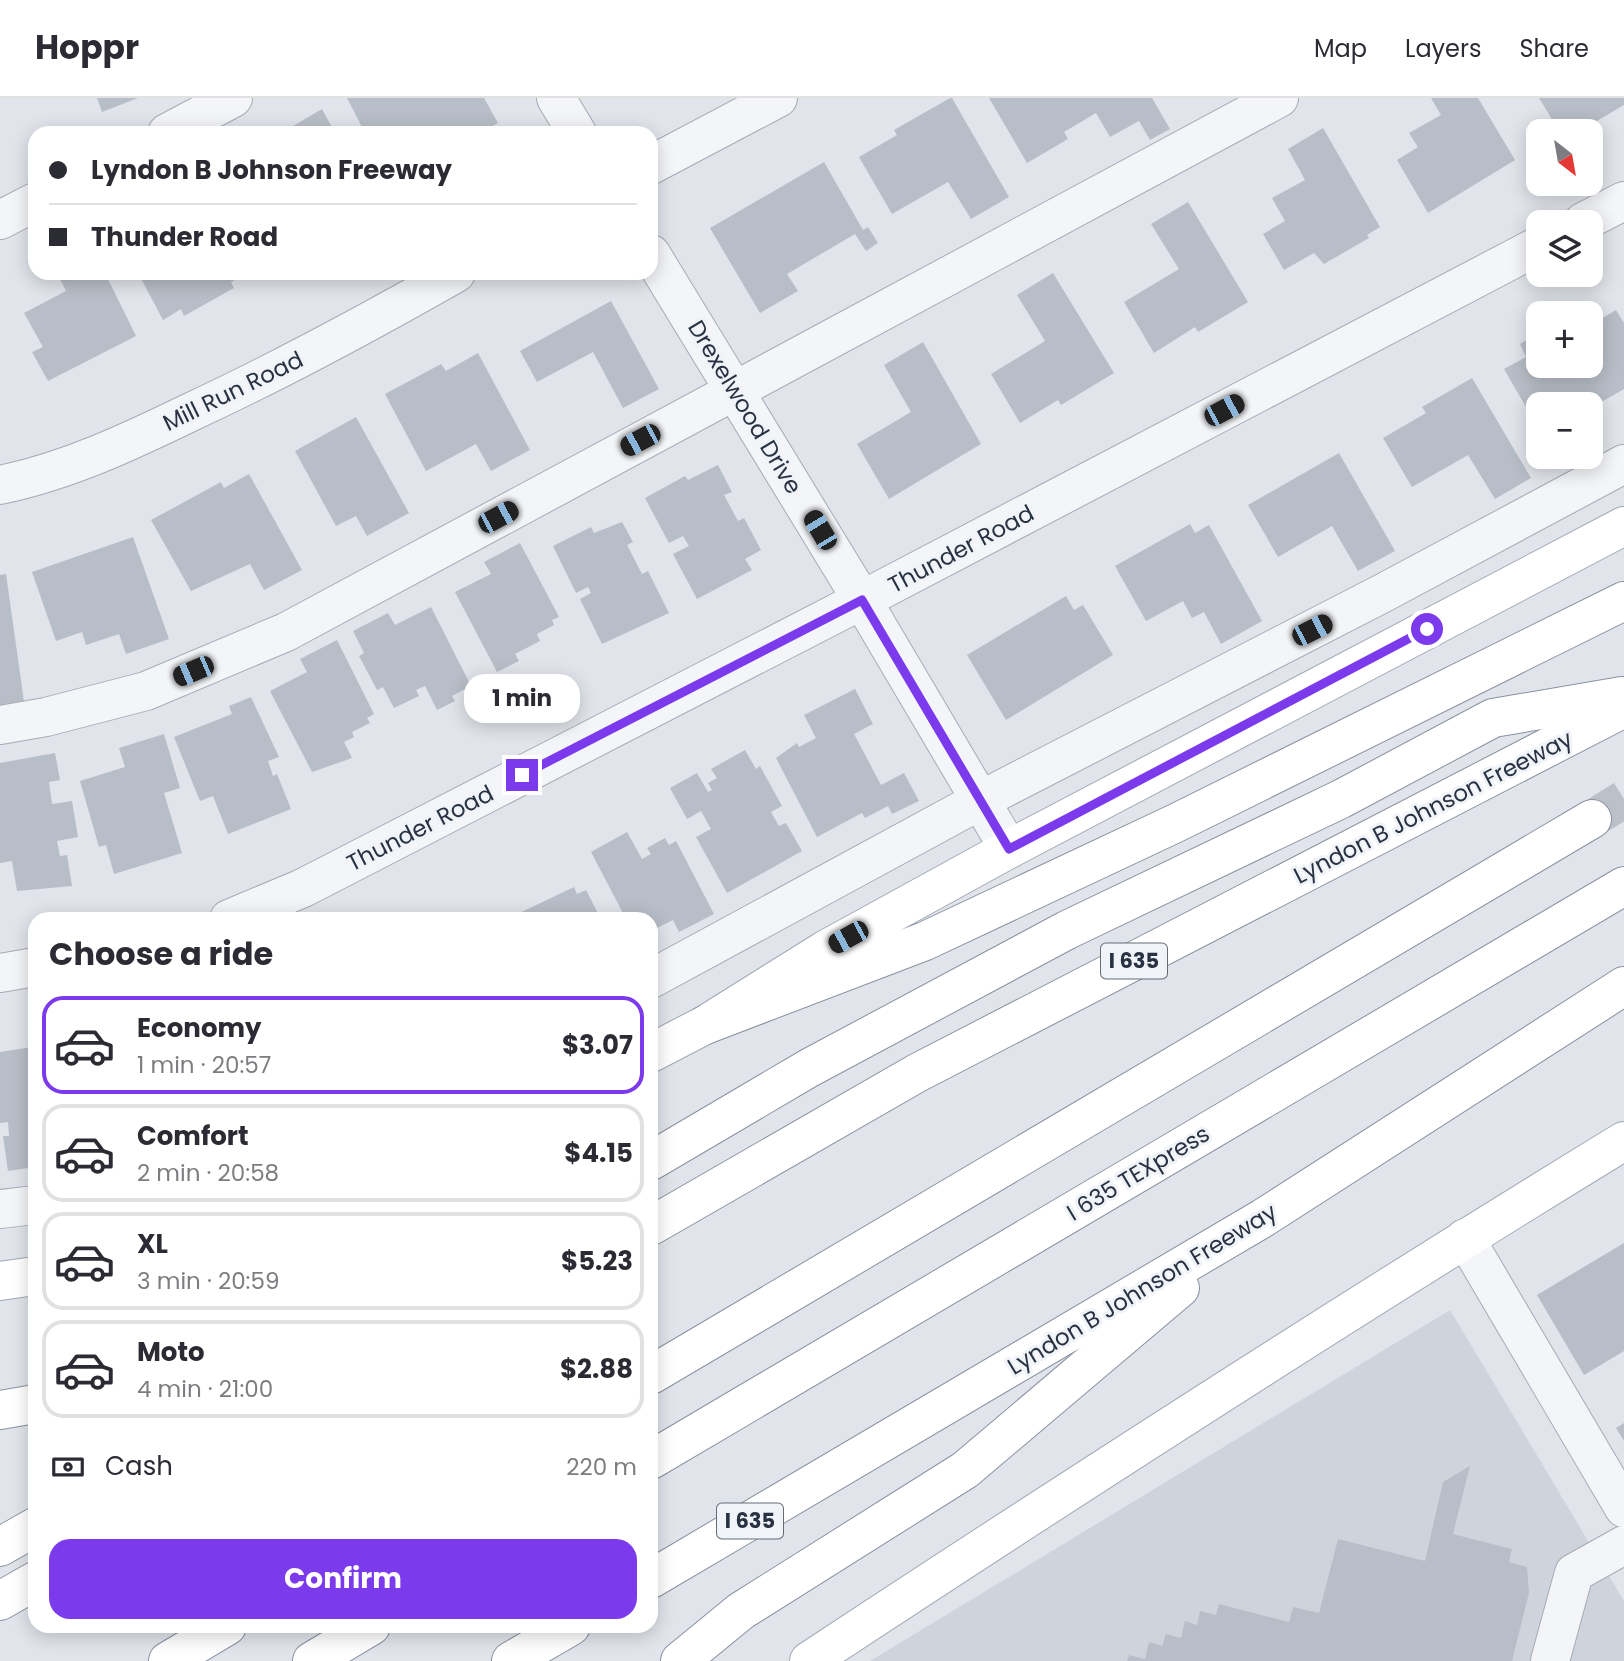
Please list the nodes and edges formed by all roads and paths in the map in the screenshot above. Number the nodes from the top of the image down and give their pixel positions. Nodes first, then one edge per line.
1 (233, 98) edge
2 (556, 98) edge
3 (778, 98) edge
4 (1279, 98) edge
5 (180, 126) edge
6 (574, 126) edge
7 (658, 161) edge
8 (1624, 201) edge
9 (28, 206) edge
10 (1603, 212) edge
11 (0, 220) edge
12 (1526, 252) edge
13 (658, 265) edge
14 (443, 280) edge
15 (734, 389) junction
16 (1624, 464) edge
17 (0, 485) edge
18 (1624, 526) edge
19 (862, 600) junction
20 (1624, 601) edge
21 (1624, 695) edge
22 (1624, 708) edge
23 (0, 725) edge
24 (981, 800) junction
25 (1592, 819) tunnel mouth
26 (1009, 849) junction
27 (1624, 886) edge
28 (246, 912) edge
29 (28, 968) edge
30 (0, 973) edge
31 (658, 975) edge
32 (1624, 986) edge
33 (705, 1025) junction
34 (658, 1049) edge
35 (1624, 1141) edge
36 (658, 1157) edge
37 (28, 1206) edge
38 (0, 1209) edge
39 (1263, 1217) junction
40 (658, 1222) edge
41 (1465, 1238) junction
42 (28, 1277) edge
43 (0, 1281) edge
44 (658, 1371) edge
45 (28, 1405) edge
46 (0, 1410) edge
47 (658, 1456) edge
48 (1624, 1508) edge
49 (28, 1531) edge
50 (1624, 1545) edge
51 (0, 1547) edge
52 (658, 1575) edge
53 (28, 1585) edge
54 (0, 1601) edge
55 (215, 1633) edge
56 (359, 1633) edge
57 (559, 1633) edge
58 (577, 1633) edge
59 (168, 1661) edge
60 (312, 1661) edge
61 (511, 1661) edge
62 (549, 1661) edge
63 (680, 1661) edge
64 (809, 1661) edge
65 (1550, 1661) edge

1 - 5 street
2 - 6 street
3 - 7 street
4 - 15 street
8 - 10 street
9 - 11 street
12 - 19 street, Thunder Road
13 - 15 street, Drexelwood Drive
14 - 17 street, Mill Run Road
15 - 19 street, Drexelwood Drive
15 - 23 street
16 - 24 street
18 - 26 main road
19 - 24 street, Drexelwood Drive
19 - 28 street, Thunder Road
20 - 33 main road
21 - 36 main road
22 - 40 main road, Lyndon B Johnson Freeway / I 635
24 - 26 street, Drexelwood Drive
24 - 31 street
25 - 44 main road
26 - 33 main road
27 - 47 main road, I 635 TEXpress
29 - 30 street
32 - 39 main road, Lyndon B Johnson Freeway / I 635
33 - 34 main road
35 - 41 main road
37 - 38 street
39 - 52 main road, Lyndon B Johnson Freeway / I 635
39 - 63 main road
41 - 48 street
41 - 64 main road
42 - 43 main road
45 - 46 main road
49 - 51 main road
50 - 65 street
53 - 54 main road
55 - 59 main road
56 - 60 main road
57 - 61 main road
58 - 62 main road

